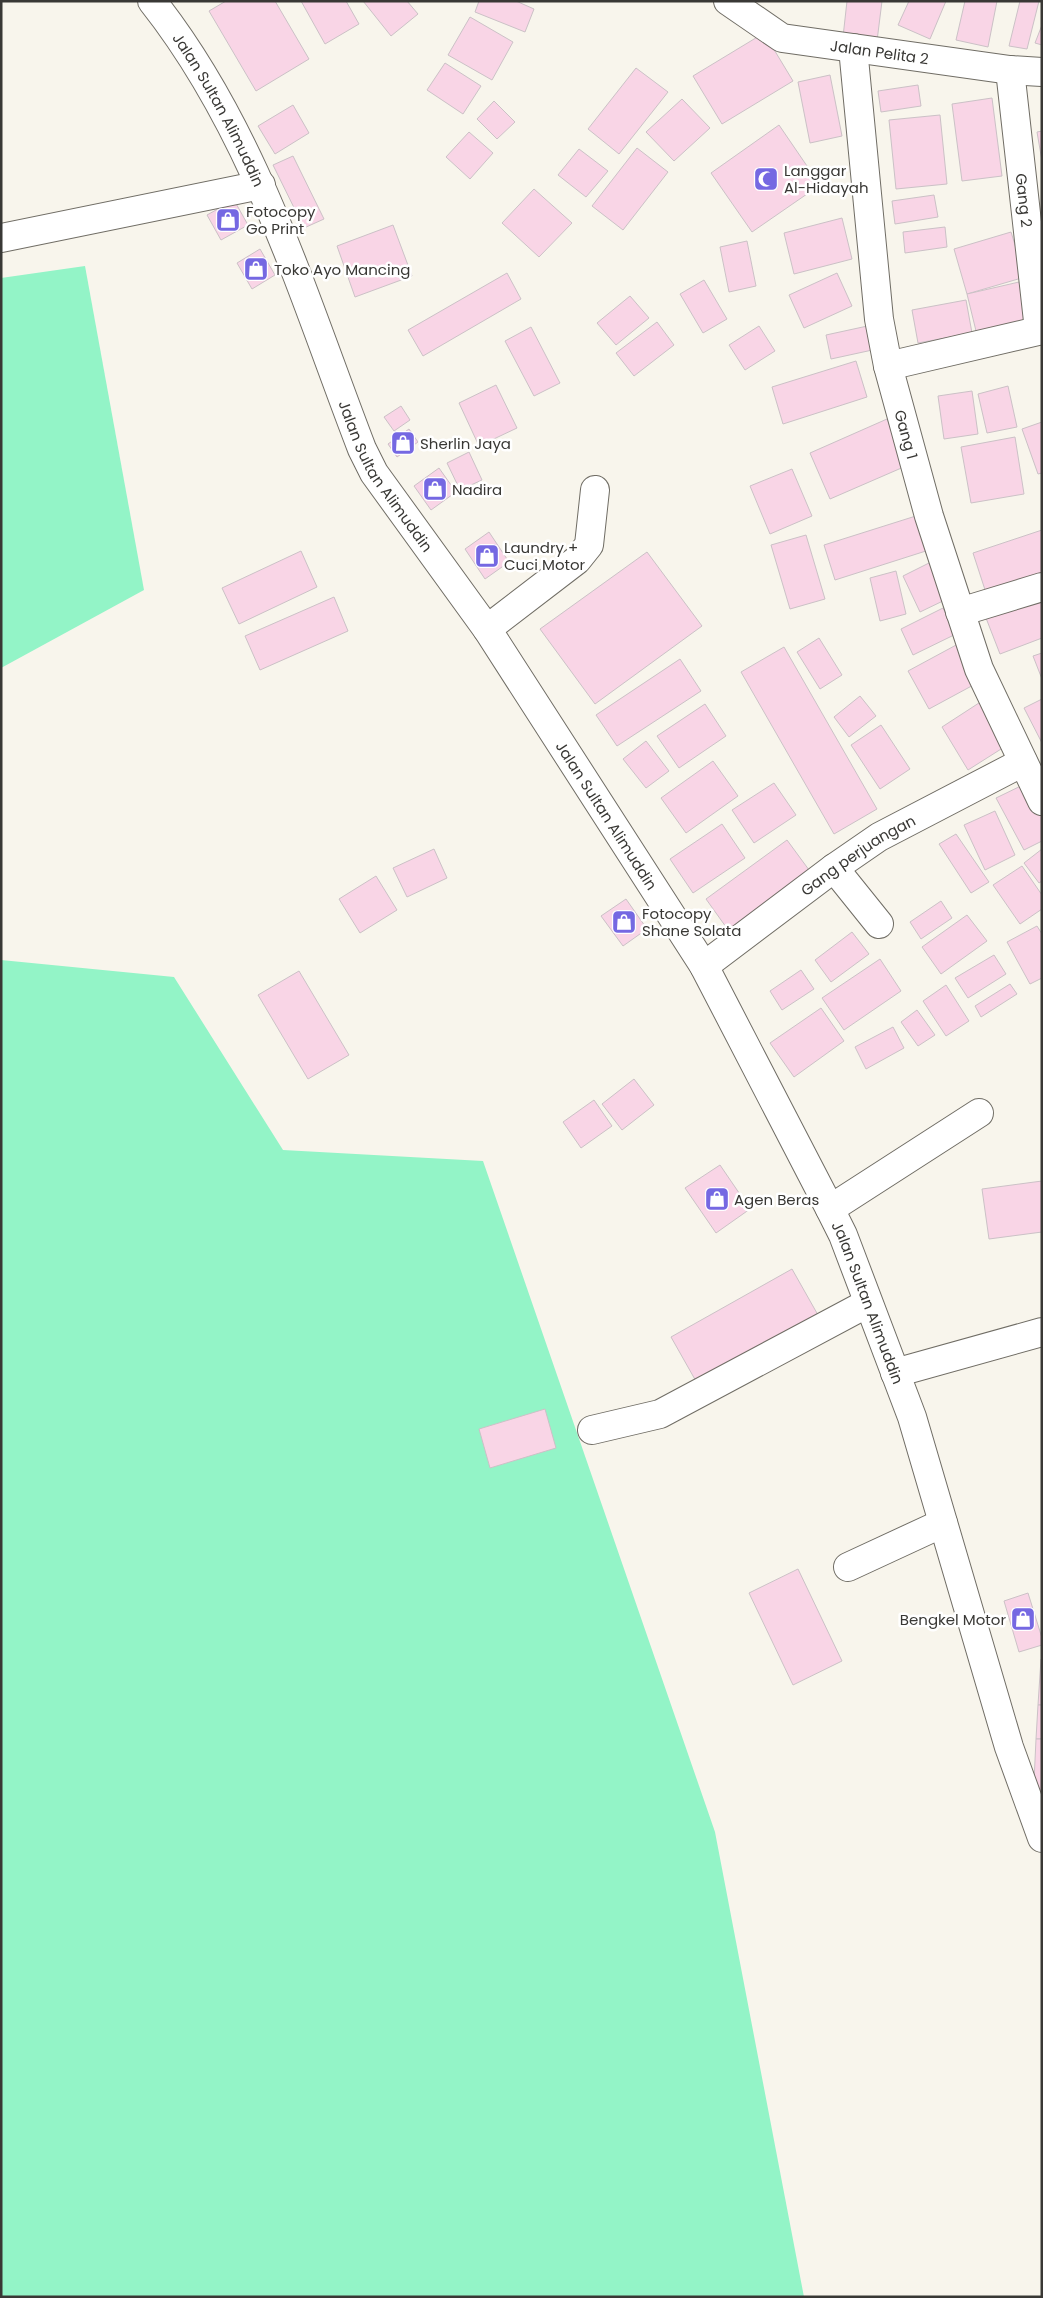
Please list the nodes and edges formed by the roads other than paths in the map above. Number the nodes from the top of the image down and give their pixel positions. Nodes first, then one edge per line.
1 (152, 1) edge
2 (178, 1) edge
3 (728, 1) edge
4 (173, 28) junction
5 (853, 48) junction
6 (1010, 70) junction
7 (1042, 72) edge
8 (261, 185) junction
9 (1, 238) edge
10 (1041, 330) edge
11 (888, 366) junction
12 (595, 490) dead end
13 (1042, 587) edge
14 (960, 612) junction
15 (487, 629) junction
16 (1035, 781) edge
17 (834, 868) junction
18 (879, 924) dead end
19 (704, 966) junction
20 (979, 1112) dead end
21 (830, 1209) junction
22 (868, 1303) junction
23 (1042, 1332) edge
24 (895, 1373) junction
25 (592, 1430) dead end
26 (943, 1523) junction
27 (848, 1567) dead end
28 (1042, 1838) edge

1 - 4 street, Jalan Sultan Alimuddin
2 - 4 street
3 - 5 street, Jalan Pelita 2
4 - 8 street, Jalan Sultan Alimuddin
5 - 6 street, Jalan Pelita 2
5 - 11 street, Gang 1
6 - 7 street, Jalan Pelita 2
6 - 10 street, Gang 2
8 - 9 street
8 - 15 street, Jalan Sultan Alimuddin
10 - 11 street
11 - 14 street, Gang 1
12 - 15 street
13 - 14 street
14 - 16 street, Gang 1
15 - 19 street, Jalan Sultan Alimuddin
16 - 17 street, Gang perjuangan
17 - 18 street
17 - 19 street, Gang perjuangan
19 - 21 street, Jalan Sultan Alimuddin
20 - 21 street
21 - 22 street, Jalan Sultan Alimuddin
22 - 24 street, Jalan Sultan Alimuddin
22 - 25 street
23 - 24 street
24 - 26 street, Jalan Sultan Alimuddin
26 - 27 street
26 - 28 street, Jalan Sultan Alimuddin

